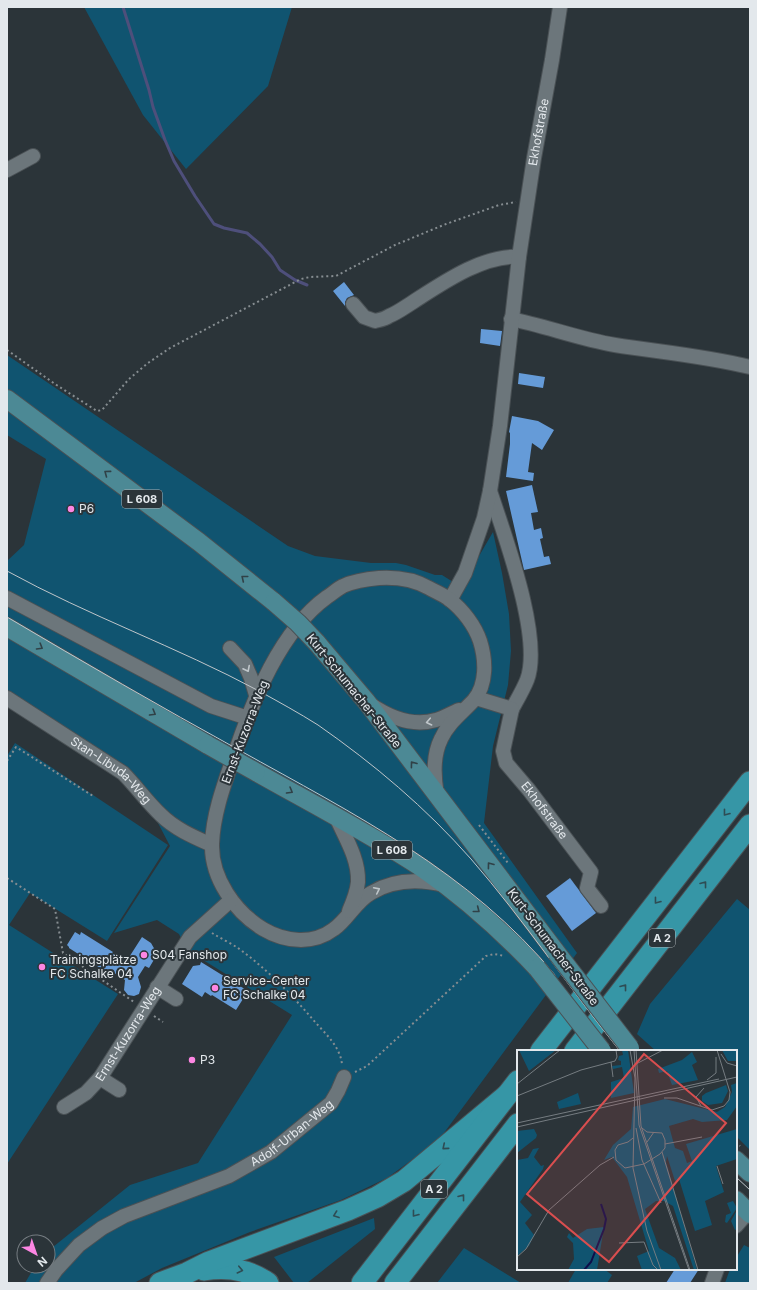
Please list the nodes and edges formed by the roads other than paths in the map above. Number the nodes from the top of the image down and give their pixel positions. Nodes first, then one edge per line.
1 (560, 7) edge
2 (33, 156) dead end
3 (7, 170) edge
4 (519, 257) junction
5 (353, 304) dead end
6 (511, 319) junction
7 (750, 367) edge
8 (7, 399) edge
9 (490, 491) junction
10 (7, 598) edge
11 (450, 600) junction
12 (7, 627) edge
13 (230, 648) dead end
14 (256, 696) junction
15 (7, 698) edge
16 (476, 698) junction
17 (366, 701) junction
18 (465, 708) junction
19 (512, 710) junction
20 (248, 718) junction
21 (750, 782) edge
22 (437, 795) junction
23 (336, 818) junction
24 (750, 825) edge
25 (212, 845) junction
26 (446, 886) junction
27 (231, 900) junction
28 (601, 906) dead end
29 (348, 916) junction
30 (157, 987) junction
31 (176, 999) dead end
32 (541, 1050) edge
33 (576, 1050) edge
34 (601, 1050) edge
35 (632, 1050) edge
36 (344, 1077) road end
37 (100, 1078) junction
38 (513, 1088) edge
39 (119, 1090) dead end
40 (64, 1107) dead end
41 (517, 1125) edge
42 (737, 1161) edge
43 (750, 1173) edge
44 (746, 1209) edge
45 (737, 1224) edge
46 (717, 1270) edge
47 (187, 1273) junction
48 (47, 1283) edge
49 (160, 1283) edge
50 (268, 1283) edge
51 (362, 1283) edge
52 (395, 1283) edge
53 (712, 1283) edge

1 - 4 street, Ekhofstraße
2 - 3 street
4 - 5 street
4 - 6 street, Ekhofstraße
6 - 7 street
6 - 9 street, Ekhofstraße
17 -> 8 main road, Kurt-Schumacher-Straße / L 608, bridge
9 - 11 street, Ekhofstraße
9 - 19 street, Ekhofstraße
10 - 20 street
11 - 14 street, Ernst-Kuzorra-Weg
11 - 16 street, Ernst-Kuzorra-Weg
12 -> 23 main road, Kurt-Schumacher-Straße / L 608, bridge
13 -> 14 street
14 - 20 street, Ernst-Kuzorra-Weg
15 - 25 street, Stan-Libuda-Weg
16 - 18 street, Ernst-Kuzorra-Weg
16 - 19 street
18 -> 17 street, Ernst-Kuzorra-Weg
22 -> 17 main road, Kurt-Schumacher-Straße / L 608
18 - 22 street, Ernst-Kuzorra-Weg
19 - 28 street, Ekhofstraße
20 - 25 street, Ernst-Kuzorra-Weg
21 -> 32 highway, A 2
35 -> 22 main road, Kurt-Schumacher-Straße / L 608, bridge
23 - 26 main road, Kurt-Schumacher-Straße / L 608
23 - 29 street, Ernst-Kuzorra-Weg
33 -> 24 highway, A 2
25 - 27 street, Ernst-Kuzorra-Weg
29 -> 26 street, Ernst-Kuzorra-Weg
26 -> 34 main road, Kurt-Schumacher-Straße / L 608, bridge
27 - 29 street, Ernst-Kuzorra-Weg
27 - 30 street, Ernst-Kuzorra-Weg
30 - 31 street
30 - 37 street, Ernst-Kuzorra-Weg
36 - 48 street, Adolf-Urban-Weg
37 - 39 street
37 - 40 street, Ernst-Kuzorra-Weg
38 -> 47 highway
38 -> 51 highway, A 2
52 -> 41 highway, A 2
42 - 43 main road
44 - 45 street
46 - 53 street
47 - 49 highway
47 -> 50 highway

